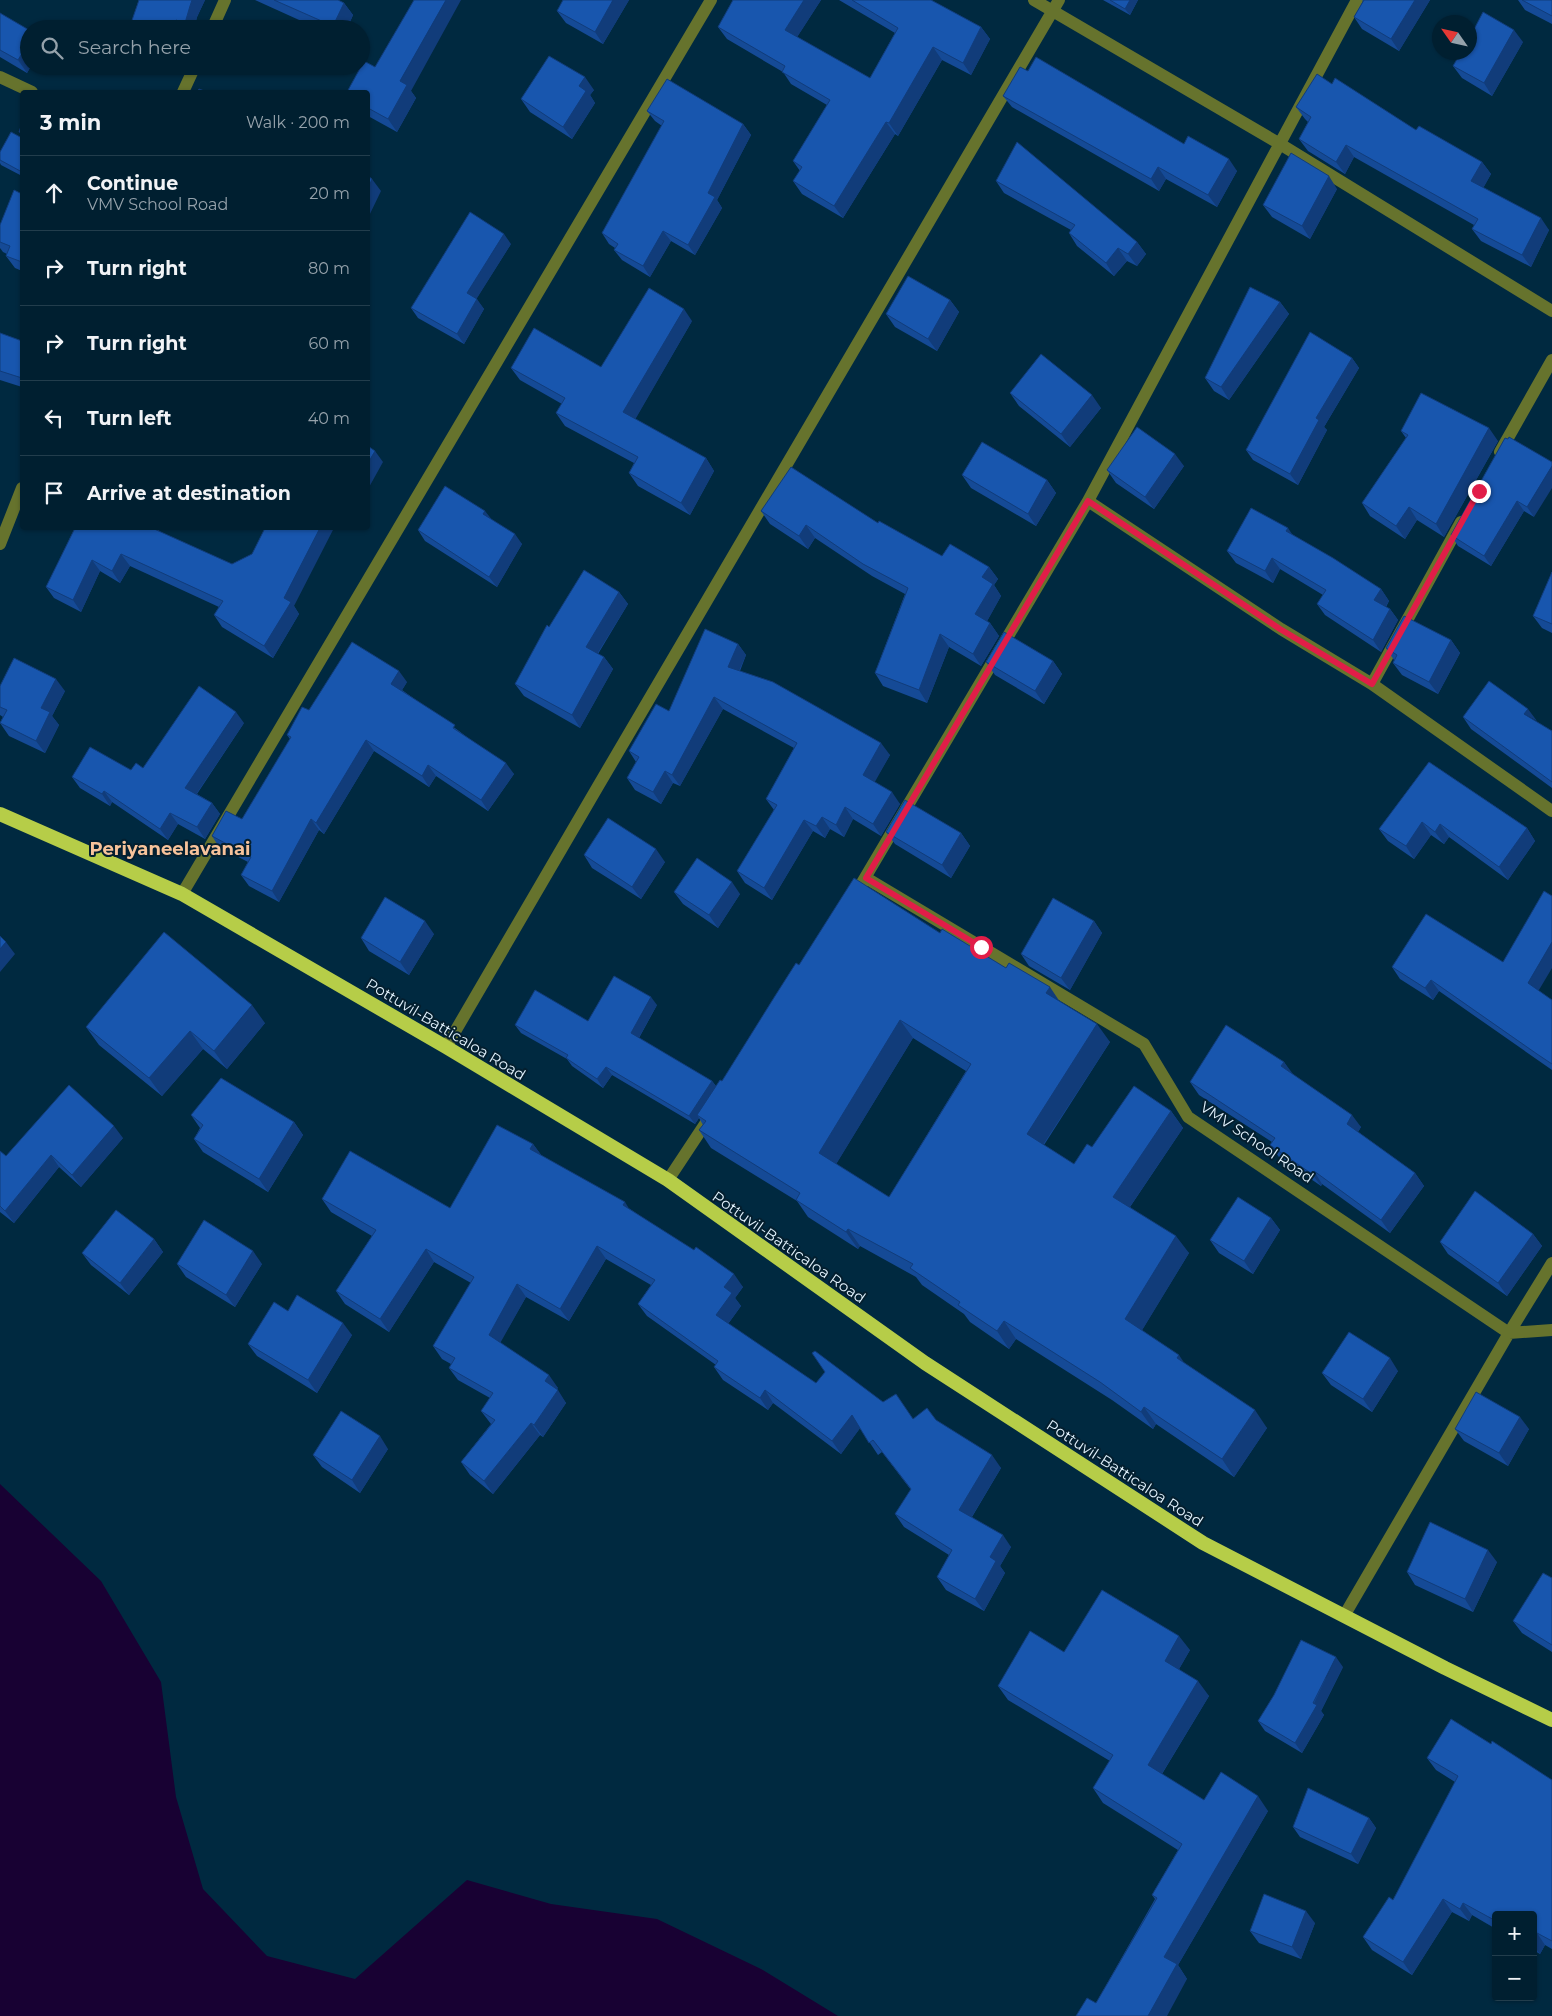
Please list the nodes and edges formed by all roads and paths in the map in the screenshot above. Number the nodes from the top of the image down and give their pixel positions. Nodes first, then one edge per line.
1 (225, 0) edge
2 (710, 0) edge
3 (1034, 0) edge
4 (1358, 0) edge
5 (1056, 5) edge
6 (216, 20) edge
7 (191, 75) edge
8 (0, 77) edge
9 (28, 90) edge
10 (184, 90) edge
11 (1280, 144) junction
12 (1552, 311) edge
13 (1552, 360) edge
14 (1494, 464) edge
15 (20, 493) edge
16 (1088, 501) junction
17 (1469, 507) edge
18 (0, 544) edge
19 (1372, 684) junction
20 (1552, 811) edge
21 (0, 814) edge
22 (866, 878) junction
23 (182, 894) junction
24 (845, 911) edge
25 (446, 1048) junction
26 (716, 1107) edge
27 (668, 1180) junction
28 (1552, 1263) edge
29 (1552, 1330) edge
30 (1509, 1333) junction
31 (1344, 1616) junction
32 (1552, 1720) edge

1 - 6 street
2 - 23 street
3 - 5 street
4 - 11 street
5 - 11 street
5 - 25 street
7 - 10 street
8 - 9 street
11 - 12 street
11 - 16 street
13 - 14 street
15 - 18 street
16 - 19 street
16 - 22 street
17 - 19 street
19 - 20 street
21 - 23 highway, Pottuvil-Batticaloa Road
22 - 24 street
22 - 30 street, VMV School Road
23 - 25 highway, Pottuvil-Batticaloa Road
25 - 27 highway, Pottuvil-Batticaloa Road
26 - 27 street
27 - 31 highway, Pottuvil-Batticaloa Road
28 - 30 street
29 - 30 street
30 - 31 street
31 - 32 highway, Pottuvil-Batticaloa Road

